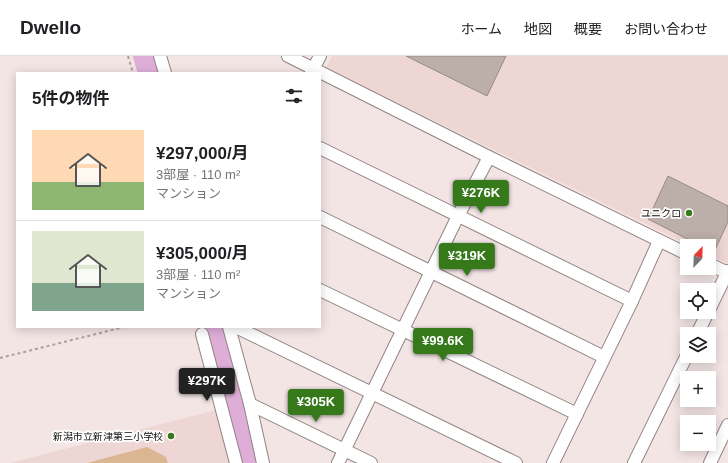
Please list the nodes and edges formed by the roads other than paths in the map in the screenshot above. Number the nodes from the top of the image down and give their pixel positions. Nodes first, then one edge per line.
1 (160, 56) edge
2 (288, 56) edge
3 (320, 56) edge
4 (312, 71) edge
5 (166, 72) edge
6 (321, 75) edge
7 (321, 148) edge
8 (489, 157) junction
9 (458, 216) junction
10 (321, 218) edge
11 (660, 241) junction
12 (680, 251) edge
13 (716, 267) edge
14 (728, 272) edge
15 (431, 273) junction
16 (321, 290) edge
17 (716, 295) edge
18 (632, 301) junction
19 (229, 328) edge
20 (238, 328) edge
21 (403, 329) junction
22 (202, 334) dead end
23 (604, 357) junction
24 (683, 363) edge
25 (372, 393) junction
26 (250, 404) junction
27 (577, 414) junction
28 (728, 425) edge
29 (344, 450) junction
30 (511, 462) edge
31 (236, 463) edge
32 (263, 463) edge
33 (338, 463) edge
34 (371, 463) edge
35 (553, 463) edge
36 (634, 463) edge
37 (710, 463) edge

1 - 5 street
2 - 4 street
3 - 4 street
6 - 8 street
7 - 9 street
8 - 9 street
8 - 11 street
9 - 15 street
9 - 18 street
10 - 15 street
11 - 12 street
11 - 18 street
13 - 14 street
14 - 17 street
15 - 21 street
15 - 23 street
16 - 21 street
18 - 23 street
19 - 26 street
20 - 25 street
21 - 25 street
21 - 27 street
22 - 31 street
23 - 27 street
24 - 36 street
25 - 29 street
25 - 30 street
26 - 29 street
26 - 32 street
27 - 35 street
28 - 37 street
29 - 33 street
29 - 34 street

